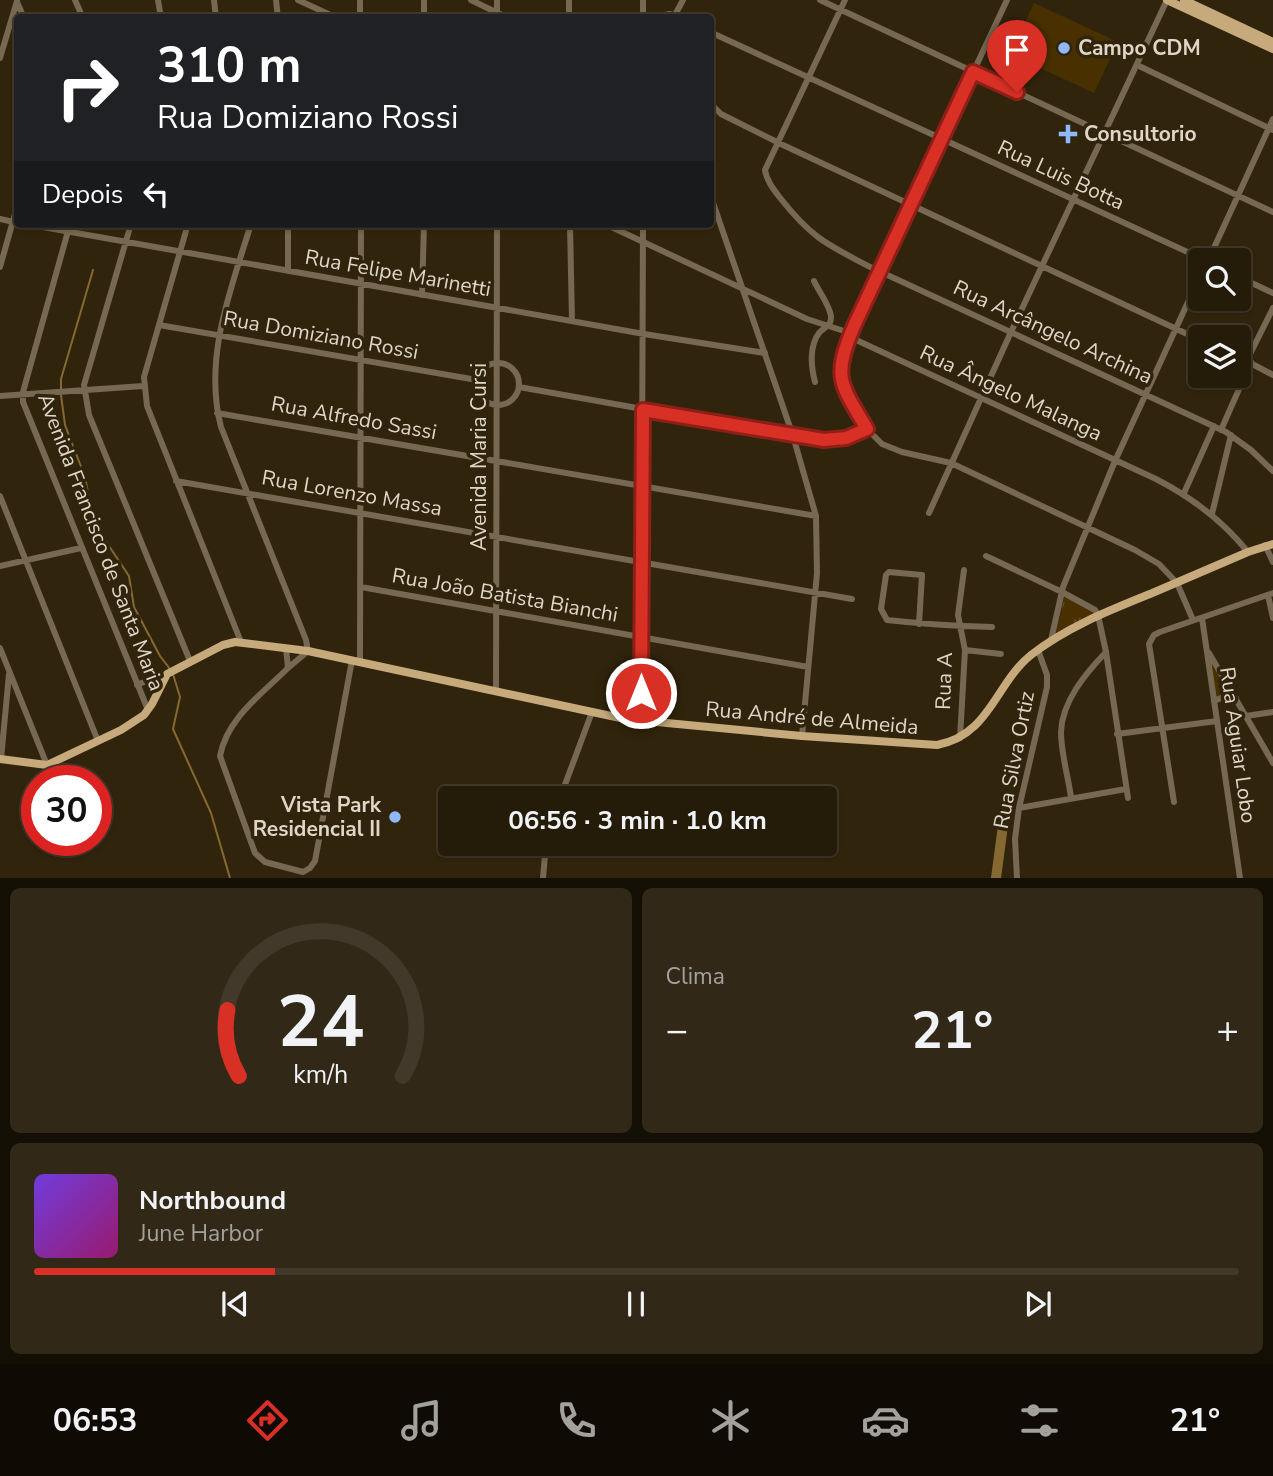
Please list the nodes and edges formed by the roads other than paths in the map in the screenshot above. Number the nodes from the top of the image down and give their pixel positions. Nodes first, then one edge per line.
1 (16, 0) edge
2 (298, 0) edge
3 (471, 0) edge
4 (820, 0) edge
5 (845, 0) edge
6 (996, 0) edge
7 (1167, 0) edge
8 (1184, 0) edge
9 (1006, 2) edge
10 (840, 10) junction
11 (328, 14) edge
12 (495, 14) edge
13 (714, 34) edge
14 (1273, 42) edge
15 (1273, 49) edge
16 (0, 58) edge
17 (1137, 65) junction
18 (973, 72) junction
19 (809, 77) junction
20 (714, 107) edge
21 (1273, 119) edge
22 (1271, 129) edge
23 (1105, 133) junction
24 (942, 139) junction
25 (779, 142) junction
26 (1237, 195) junction
27 (1074, 200) junction
28 (911, 204) junction
29 (714, 205) edge
30 (1273, 212) edge
31 (14, 225) edge
32 (69, 228) edge
33 (130, 228) edge
34 (187, 228) edge
35 (250, 228) edge
36 (288, 228) edge
37 (361, 228) edge
38 (424, 228) edge
39 (497, 228) edge
40 (570, 228) edge
41 (613, 228) edge
42 (643, 228) edge
43 (126, 241) junction
44 (643, 242) junction
45 (1213, 248) edge
46 (180, 251) junction
47 (1188, 252) edge
48 (240, 262) junction
49 (1043, 266) junction
50 (0, 267) edge
51 (288, 271) junction
52 (880, 271) junction
53 (814, 281) dead end
54 (1251, 283) edge
55 (361, 284) junction
56 (744, 289) junction
57 (1273, 293) edge
58 (422, 295) junction
59 (1188, 301) edge
60 (497, 308) junction
61 (1273, 308) edge
62 (572, 321) junction
63 (159, 325) junction
64 (828, 326) junction
65 (1175, 328) junction
66 (1011, 332) junction
67 (644, 334) junction
68 (1188, 334) edge
69 (850, 335) junction
70 (220, 336) junction
71 (765, 353) junction
72 (1251, 357) edge
73 (361, 360) junction
74 (1251, 362) edge
75 (497, 363) junction
76 (1273, 375) edge
77 (477, 380) junction
78 (816, 382) dead end
79 (143, 386) junction
80 (519, 387) junction
81 (1238, 388) edge
82 (84, 391) junction
83 (1145, 393) junction
84 (23, 395) junction
85 (0, 396) edge
86 (981, 397) junction
87 (498, 406) junction
88 (643, 410) junction
89 (217, 413) junction
90 (1214, 426) junction
91 (867, 429) junction
92 (1221, 430) junction
93 (1231, 435) junction
94 (361, 436) junction
95 (793, 436) junction
96 (497, 461) junction
97 (1115, 461) junction
98 (951, 463) junction
99 (1273, 471) edge
100 (176, 481) junction
101 (642, 486) junction
102 (247, 493) junction
103 (1184, 493) junction
104 (0, 496) edge
105 (361, 512) junction
106 (929, 513) dead end
107 (1212, 514) junction
108 (816, 516) junction
109 (1090, 527) junction
110 (496, 537) junction
111 (1269, 545) edge
112 (81, 548) junction
113 (1248, 552) junction
114 (986, 556) dead end
115 (25, 561) junction
116 (641, 561) junction
117 (1273, 562) edge
118 (0, 566) edge
119 (964, 570) dead end
120 (1177, 583) junction
121 (361, 587) junction
122 (816, 592) junction
123 (1062, 592) junction
124 (1270, 594) edge
125 (852, 600) dead end
126 (496, 612) junction
127 (1098, 615) junction
128 (1202, 618) junction
129 (1273, 618) edge
130 (1193, 621) junction
131 (919, 624) junction
132 (959, 626) junction
133 (992, 627) dead end
134 (641, 637) junction
135 (1051, 640) junction
136 (241, 642) junction
137 (0, 648) edge
138 (286, 648) junction
139 (1206, 649) junction
140 (965, 650) junction
141 (1038, 650) junction
142 (308, 651) junction
143 (1107, 652) junction
144 (1001, 654) dead end
145 (356, 661) junction
146 (190, 662) junction
147 (808, 667) junction
148 (288, 668) junction
149 (9, 672) junction
150 (166, 675) junction
151 (137, 685) junction
152 (496, 691) junction
153 (19, 695) junction
154 (6, 698) junction
155 (1236, 698) junction
156 (1214, 701) junction
157 (148, 710) junction
158 (592, 712) junction
159 (1273, 712) edge
160 (1246, 716) junction
161 (641, 721) junction
162 (1217, 721) junction
163 (1162, 727) junction
164 (1117, 734) junction
165 (802, 736) junction
166 (960, 738) junction
167 (98, 741) junction
168 (0, 759) edge
169 (1273, 763) edge
170 (47, 765) junction
171 (564, 786) edge
172 (1126, 789) junction
173 (1071, 797) junction
174 (1128, 798) dead end
175 (1174, 802) dead end
176 (1019, 808) junction
177 (545, 856) edge
178 (544, 877) edge
179 (1017, 877) edge
180 (1240, 877) edge

1 - 16 street
2 - 11 street
3 - 12 street
4 - 10 street
5 - 10 street
6 - 9 street
7 - 15 main road
7 - 17 street
8 - 14 main road
9 - 18 street
10 - 18 street
10 - 19 street
13 - 19 street, Rua Luis Botta
17 - 22 street
17 - 23 street
18 - 23 street
18 - 24 street
19 - 24 street, Rua Luis Botta
19 - 25 street
20 - 25 street
21 - 22 street
22 - 26 street
23 - 26 street
23 - 27 street
24 - 27 street, Rua Luis Botta
24 - 28 street
25 - 28 street
25 - 52 street, Rua Arcângelo Archina
26 - 30 street
26 - 45 street
27 - 47 street, Rua Luis Botta
27 - 49 street
28 - 49 street
28 - 52 street
29 - 56 street
31 - 50 street
32 - 43 street, Rua Felipe Marinetti
32 - 84 street, Avenida Francisco de Santa Maria
33 - 43 street
34 - 46 street
35 - 48 street
36 - 51 street
37 - 55 street
38 - 58 street
39 - 60 street, Avenida Maria Cursi
40 - 62 street
41 - 44 street, Rua Ângelo Malanga
42 - 44 street
43 - 46 street, Rua Felipe Marinetti
43 - 82 street
44 - 56 street, Rua Ângelo Malanga
44 - 67 street
46 - 48 street, Rua Felipe Marinetti
46 - 63 street
48 - 51 street, Rua Felipe Marinetti
48 - 70 street
49 - 65 street
49 - 66 street
51 - 55 street, Rua Felipe Marinetti
52 - 66 street, Rua Arcângelo Archina
52 - 69 street
53 - 64 street
54 - 57 street
55 - 58 street, Rua Felipe Marinetti
55 - 73 street
56 - 64 street, Rua Ângelo Malanga
56 - 71 street
58 - 60 street, Rua Felipe Marinetti
59 - 65 street
60 - 62 street, Rua Felipe Marinetti
60 - 75 street, Avenida Maria Cursi
61 - 72 street
62 - 67 street, Rua Felipe Marinetti
63 - 70 street, Rua Domiziano Rossi
63 - 79 street
64 - 69 street, Rua Ângelo Malanga
64 - 78 street
65 - 68 street
65 - 83 street
66 - 83 street, Rua Arcângelo Archina
66 - 86 street
67 - 71 street, Rua Felipe Marinetti
67 - 88 street
69 - 86 street, Rua Ângelo Malanga
69 - 91 street
70 - 73 street, Rua Domiziano Rossi
70 - 89 street
71 - 95 street
73 - 77 street, Rua Domiziano Rossi
73 - 94 street
74 - 76 street
75 - 77 street
75 - 80 street
75 - 87 street, Avenida Maria Cursi
77 - 87 street
79 - 82 street
79 - 100 street
80 - 87 street
80 - 88 street
81 - 92 street
82 - 84 street
82 - 146 street
83 - 90 street, Rua Arcângelo Archina
83 - 97 street
84 - 85 street
84 - 112 street, Avenida Francisco de Santa Maria
86 - 97 street, Rua Ângelo Malanga
86 - 98 street
87 - 96 street, Avenida Maria Cursi
88 - 95 street
88 - 101 street
89 - 94 street, Rua Alfredo Sassi
89 - 102 street
90 - 92 street, Rua Arcângelo Archina
90 - 103 street
91 - 95 street
91 - 98 street
92 - 93 street, Rua Arcângelo Archina
93 - 99 street, Rua Arcângelo Archina
93 - 107 street
94 - 96 street, Rua Alfredo Sassi
94 - 105 street
95 - 108 street
96 - 101 street, Rua Alfredo Sassi
96 - 110 street, Avenida Maria Cursi
97 - 103 street, Rua Ângelo Malanga
97 - 109 street
98 - 106 street
98 - 109 street
100 - 102 street, Rua Lorenzo Massa
100 - 136 street
101 - 108 street, Rua Alfredo Sassi
101 - 116 street
102 - 105 street, Rua Lorenzo Massa
102 - 142 street
103 - 107 street, Rua Ângelo Malanga
104 - 115 street
105 - 110 street, Rua Lorenzo Massa
105 - 121 street
107 - 113 street, Rua Ângelo Malanga
108 - 122 street
109 - 120 street
109 - 123 street
110 - 116 street, Rua Lorenzo Massa
110 - 126 street, Avenida Maria Cursi
111 - 113 main road
111 - 117 street
112 - 115 street
112 - 151 street, Avenida Francisco de Santa Maria
113 - 120 main road
114 - 123 street
115 - 118 street
115 - 167 street
116 - 122 street, Rua Lorenzo Massa
116 - 134 street
119 - 132 street, Rua A
120 - 127 main road
120 - 130 street
121 - 126 street, Rua João Batista Bianchi
121 - 145 street
122 - 125 street, Rua Lorenzo Massa
122 - 147 street
123 - 127 street
123 - 135 street
124 - 128 street
124 - 129 street
126 - 134 street, Rua João Batista Bianchi
126 - 152 street, Avenida Maria Cursi
127 - 135 main road
127 - 143 street
128 - 130 street
128 - 139 street, Rua Aguiar Lobo
130 - 163 street
131 - 131 street
131 - 132 street
132 - 133 street
132 - 140 street, Rua A
134 - 147 street, Rua João Batista Bianchi
134 - 161 street
135 - 141 main road
136 - 138 main road, Rua André de Almeida
136 - 146 main road, Rua André de Almeida
137 - 149 street
138 - 142 main road, Rua André de Almeida
138 - 148 street
139 - 155 street
139 - 156 street, Rua Aguiar Lobo
140 - 144 street
140 - 166 street, Rua A
141 - 166 main road
141 - 176 street, Rua Silva Ortiz
142 - 145 main road, Rua André de Almeida
142 - 148 street
143 - 164 street
143 - 173 street
145 - 148 street
145 - 152 main road, Rua André de Almeida
146 - 150 main road, Rua André de Almeida
147 - 165 street
149 - 153 street
149 - 154 street
150 - 151 street
150 - 157 main road
151 - 157 street, Avenida Francisco de Santa Maria
152 - 158 main road, Rua André de Almeida
153 - 154 street
153 - 170 street
154 - 168 street
155 - 156 street
155 - 160 street
156 - 162 street, Rua Aguiar Lobo
157 - 167 main road
158 - 161 main road, Rua André de Almeida
158 - 171 street
159 - 160 street
160 - 169 street
161 - 165 main road, Rua André de Almeida
162 - 163 street
162 - 180 street, Rua Aguiar Lobo
163 - 164 street
163 - 175 street
164 - 172 street
165 - 166 main road, Rua André de Almeida
167 - 170 main road
168 - 170 main road
172 - 173 street
172 - 174 street
173 - 176 street
176 - 179 street, Rua Silva Ortiz
177 - 178 street

